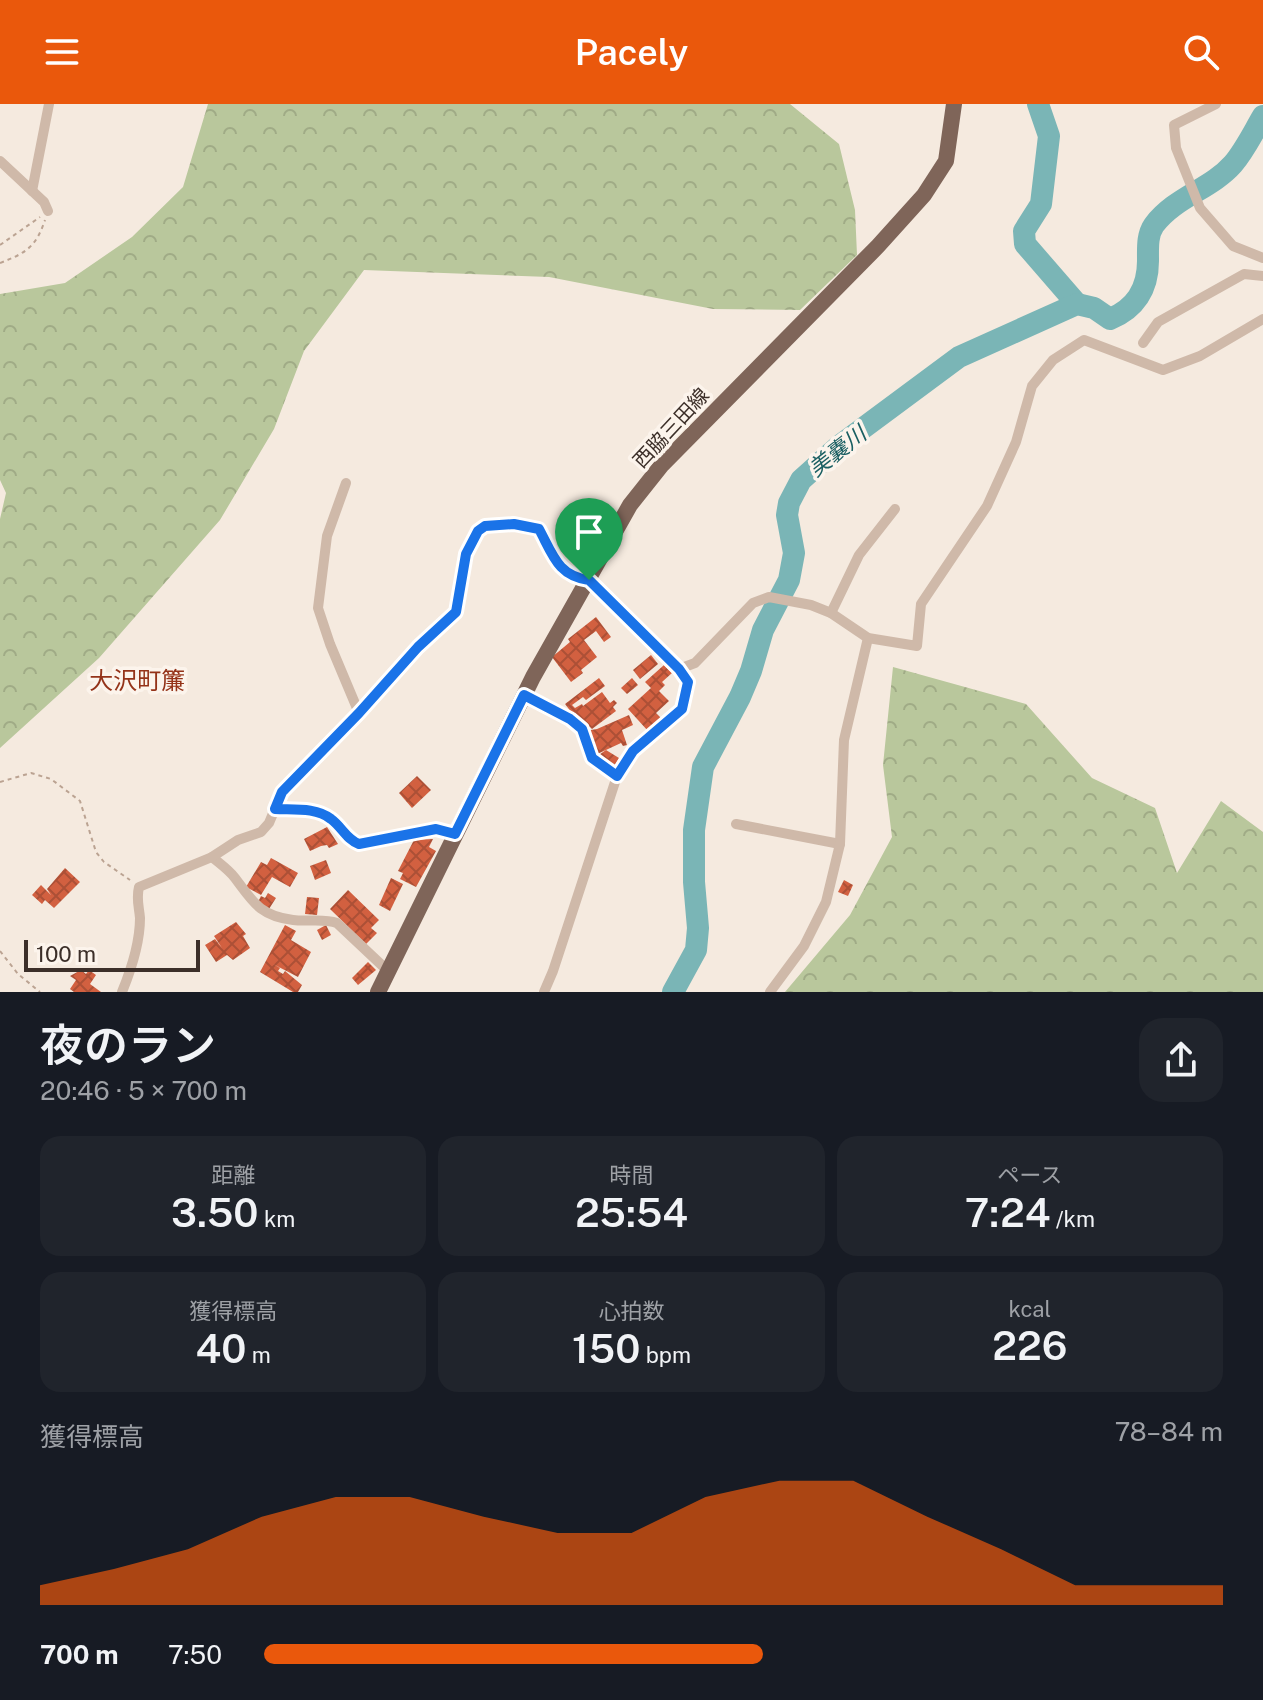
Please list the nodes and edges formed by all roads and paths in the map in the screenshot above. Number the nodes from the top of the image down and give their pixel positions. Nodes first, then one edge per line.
1 (49, 104) edge
2 (954, 104) edge
3 (1216, 104) edge
4 (0, 161) edge
5 (32, 191) junction
6 (48, 211) junction
7 (0, 245) edge
8 (1263, 258) edge
9 (0, 263) edge
10 (1263, 276) edge
11 (1263, 319) edge
12 (1143, 343) dead end
13 (346, 483) dead end
14 (895, 509) dead end
15 (589, 580) junction
16 (831, 613) junction
17 (868, 638) junction
18 (679, 669) junction
19 (524, 695) junction
20 (359, 713) junction
21 (617, 776) junction
22 (0, 782) edge
23 (275, 809) junction
24 (736, 824) dead end
25 (455, 834) junction
26 (840, 844) junction
27 (212, 857) junction
28 (139, 887) junction
29 (0, 951) edge
30 (388, 971) junction
31 (382, 991) edge
32 (40, 992) edge
33 (122, 992) edge
34 (544, 992) edge
35 (770, 992) edge

1 - 5 street
2 - 15 main road, 西脇三田線
3 - 8 street
4 - 5 street
5 - 6 street
6 - 7 path
6 - 9 path
10 - 12 street
11 - 17 street
13 - 20 street
14 - 16 street
15 - 18 street
15 - 19 main road, 西脇三田線
15 - 20 street
16 - 17 street
16 - 18 street
17 - 26 street
18 - 21 street
19 - 21 street
19 - 25 main road, 西脇三田線
20 - 23 street
21 - 34 street
22 - 28 path
23 - 25 street
23 - 27 street
24 - 26 street
25 - 30 main road, 西脇三田線
26 - 35 street
27 - 28 street
27 - 30 street
28 - 33 street
29 - 32 path
30 - 31 main road, 西脇三田線

